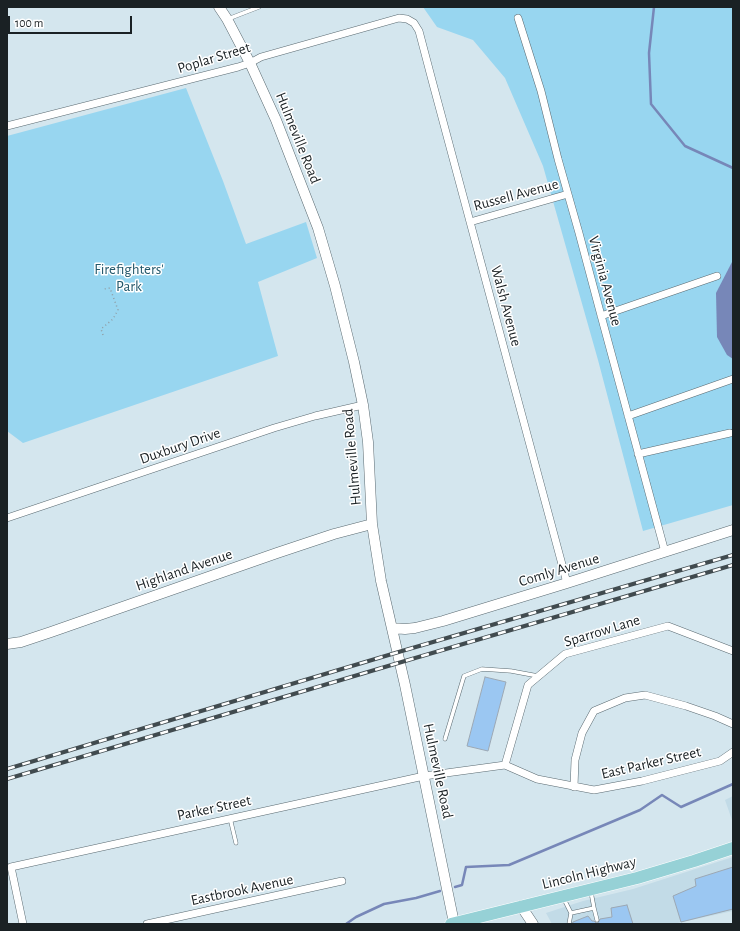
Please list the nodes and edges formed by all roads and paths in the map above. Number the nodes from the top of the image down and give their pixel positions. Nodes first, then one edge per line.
1 (219, 7) edge
2 (258, 7) edge
3 (518, 18) dead end
4 (227, 19) junction
5 (420, 35) joint
6 (250, 63) junction
7 (7, 126) edge
8 (568, 194) junction
9 (470, 222) junction
10 (717, 276) dead end
11 (104, 289) dead end
12 (601, 316) junction
13 (104, 335) dead end
14 (733, 379) edge
15 (363, 405) junction
16 (628, 416) junction
17 (730, 433) dead end
18 (638, 454) junction
19 (7, 518) edge
20 (372, 524) junction
21 (733, 530) edge
22 (665, 552) junction
23 (567, 583) junction
24 (392, 628) junction
25 (7, 644) edge
26 (733, 651) edge
27 (539, 676) junction
28 (733, 724) edge
29 (444, 739) dead end
30 (733, 752) edge
31 (505, 765) junction
32 (424, 776) junction
33 (574, 787) junction
34 (230, 818) junction
35 (236, 843) dead end
36 (733, 848) edge
37 (342, 881) dead end
38 (591, 889) junction
39 (563, 896) junction
40 (521, 906) junction
41 (594, 908) junction
42 (571, 913) junction
43 (598, 920) dead end
44 (23, 924) edge
45 (147, 924) edge
46 (453, 924) edge
47 (533, 924) edge
48 (569, 924) edge

1 - 4 street, Hulmeville Road
2 - 4 lane
3 - 8 street, Virginia Avenue
4 - 6 street, Hulmeville Road
5 - 6 street, Poplar Street
5 - 9 street, Walsh Avenue
6 - 7 street, Poplar Street
6 - 15 street, Hulmeville Road
8 - 9 street, Russell Avenue
8 - 12 street, Virginia Avenue
9 - 23 street, Walsh Avenue
10 - 12 street
11 - 13 path
12 - 16 street, Virginia Avenue
14 - 16 street
15 - 19 street, Duxbury Drive
15 - 20 street, Hulmeville Road
16 - 18 street, Virginia Avenue
17 - 18 street
18 - 22 street, Virginia Avenue
20 - 24 street, Hulmeville Road
20 - 25 street, Highland Avenue
21 - 22 street, Comly Avenue
22 - 23 street, Comly Avenue
23 - 24 street, Comly Avenue
24 - 32 street, Hulmeville Road
26 - 27 street, Sparrow Lane
27 - 29 lane
27 - 31 street, Sparrow Lane
28 - 33 street
30 - 33 street, East Parker Street
31 - 32 street
31 - 33 street, East Parker Street
32 - 34 street, Parker Street
32 - 46 street, Hulmeville Road
34 - 35 lane
34 - 44 street, Parker Street
36 - 38 main road, Lincoln Highway
37 - 45 street, Eastbrook Avenue
38 - 39 main road, Lincoln Highway
38 - 41 lane
39 - 40 main road, Lincoln Highway
39 - 42 lane
40 - 46 main road, Lincoln Highway
40 - 47 street
41 - 42 lane
41 - 43 lane
42 - 48 lane

